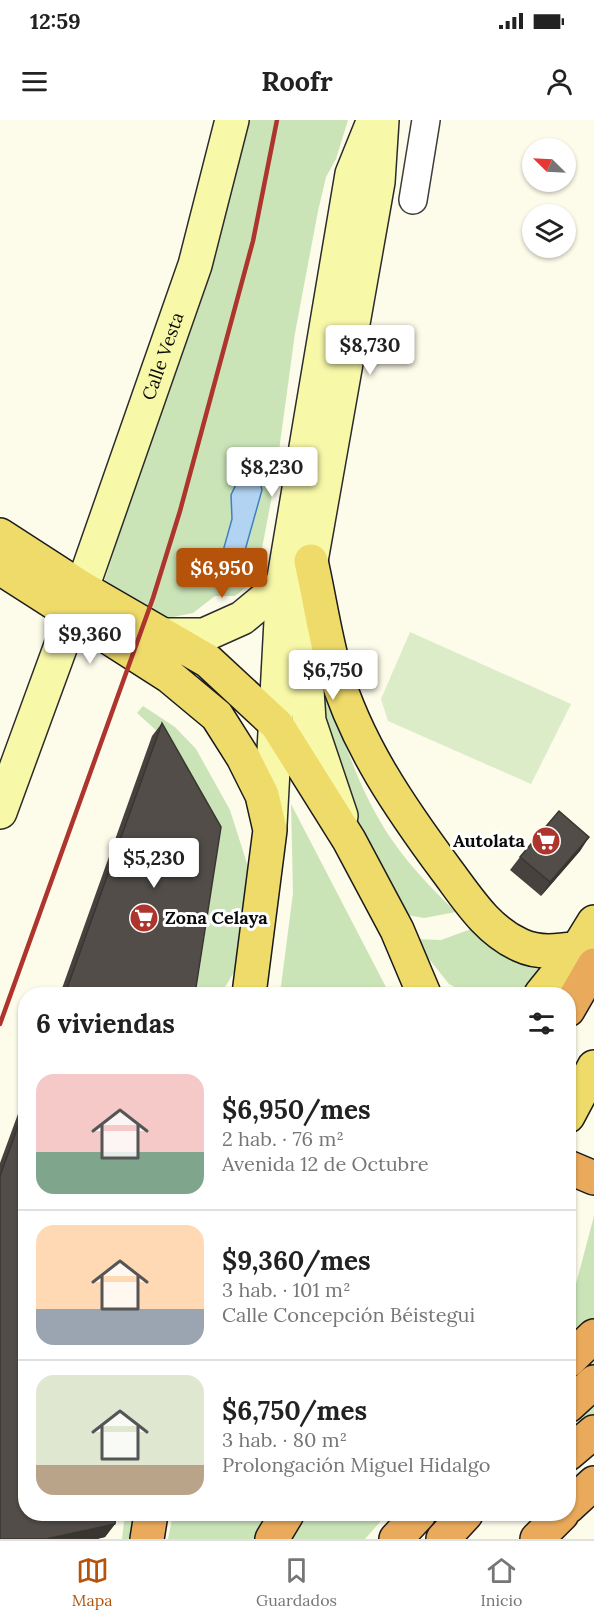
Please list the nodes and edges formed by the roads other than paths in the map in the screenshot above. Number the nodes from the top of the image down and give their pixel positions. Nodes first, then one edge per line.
1 (232, 120) edge
2 (374, 120) edge
3 (382, 120) edge
4 (426, 120) edge
5 (413, 200) dead end
6 (0, 535) edge
7 (311, 561) junction
8 (0, 568) edge
9 (283, 584) junction
10 (77, 601) junction
11 (168, 635) junction
12 (110, 637) junction
13 (56, 659) junction
14 (277, 725) junction
15 (0, 813) edge
16 (270, 830) junction
17 (349, 840) junction
18 (589, 945) edge
19 (250, 987) edge
20 (421, 987) edge
21 (548, 987) edge
22 (575, 987) edge
23 (594, 1067) edge
24 (576, 1101) edge
25 (576, 1170) edge
26 (594, 1178) edge
27 (594, 1336) edge
28 (576, 1353) edge
29 (594, 1382) edge
30 (576, 1399) edge
31 (594, 1431) edge
32 (576, 1447) edge
33 (151, 1521) edge
34 (283, 1521) edge
35 (460, 1521) edge
36 (147, 1539) edge
37 (272, 1539) edge
38 (443, 1539) edge

1 - 10 street, Calle Vesta
2 - 9 street
3 - 7 street
4 - 5 street
6 - 10 main road
7 - 17 street
7 - 18 main road
8 - 10 main road
9 - 11 street
9 - 14 street
10 - 11 main road
10 - 12 main road
10 - 13 street, Calle Vesta
11 - 14 main road
12 - 13 street
12 - 16 main road
13 - 15 street, Calle Vesta
14 - 16 street
14 - 17 main road
16 - 19 main road
17 - 20 main road
18 - 21 main road
18 - 22 highway
23 - 24 main road
25 - 26 highway
27 - 28 highway
29 - 30 highway
31 - 32 highway
33 - 36 highway
34 - 37 highway
35 - 38 highway

